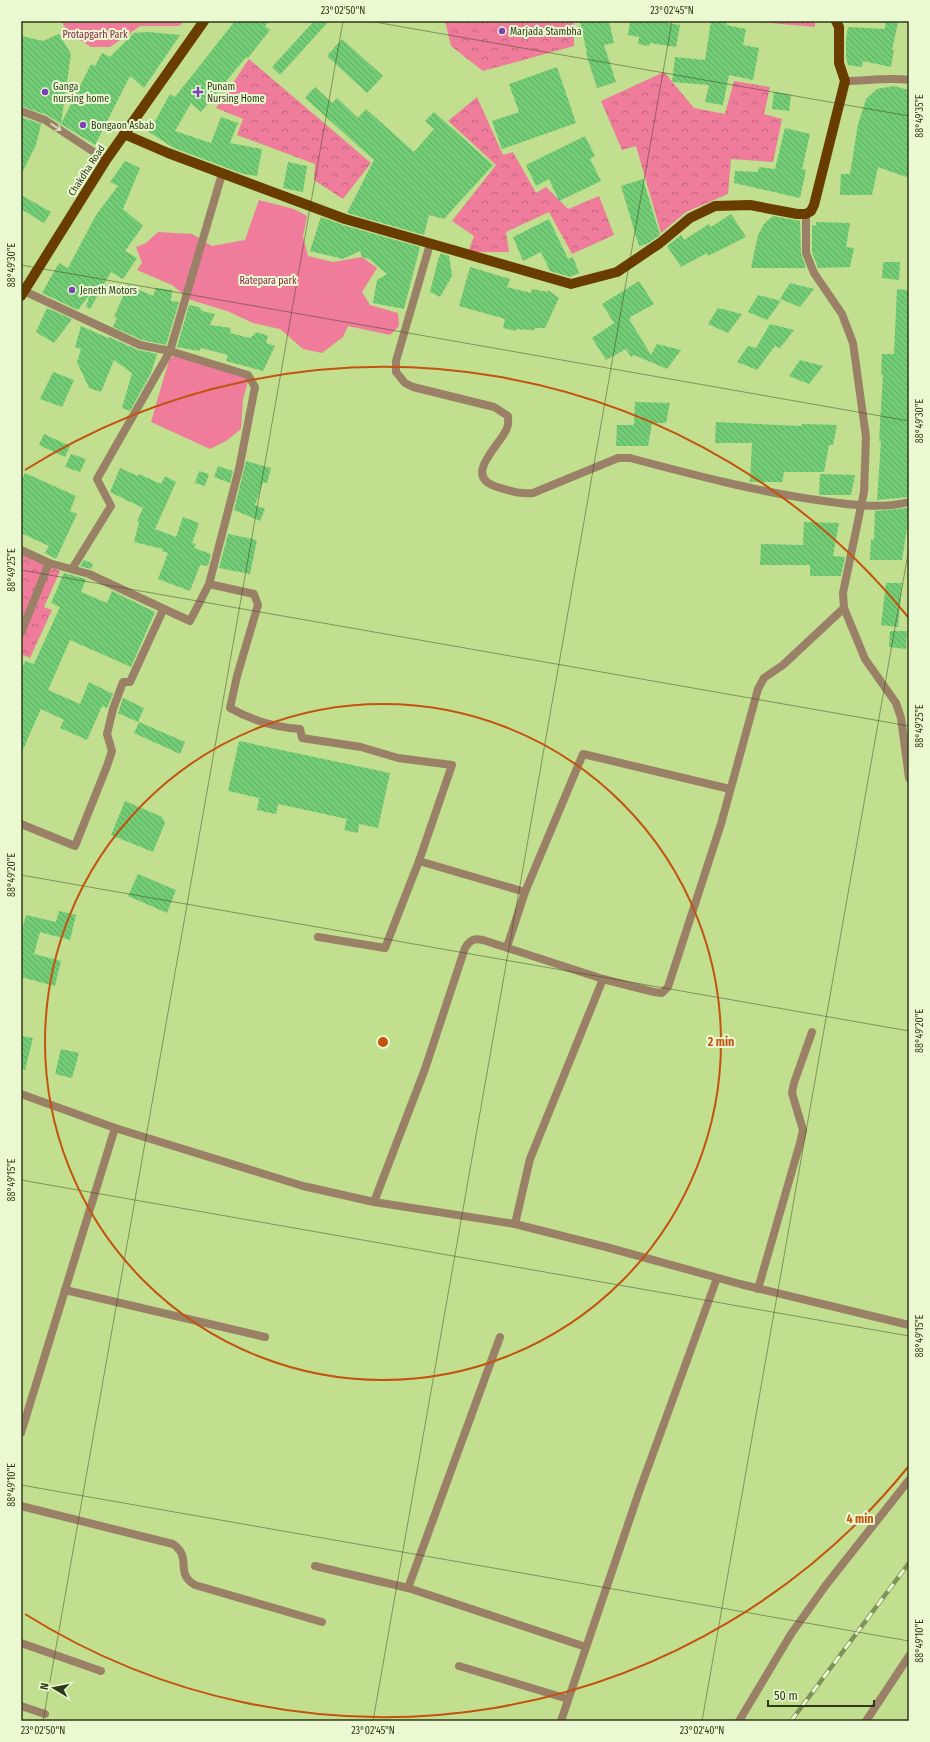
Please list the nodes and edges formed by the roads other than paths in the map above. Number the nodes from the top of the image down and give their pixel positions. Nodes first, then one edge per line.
1 (204, 21) edge
2 (829, 21) edge
3 (838, 24) edge
4 (909, 80) edge
5 (845, 81) junction
6 (21, 111) edge
7 (124, 134) junction
8 (106, 160) junction
9 (222, 174) junction
10 (806, 214) junction
11 (430, 244) junction
12 (23, 293) edge
13 (170, 351) junction
14 (909, 502) edge
15 (862, 506) junction
16 (21, 550) edge
17 (49, 563) junction
18 (72, 569) junction
19 (209, 584) junction
20 (844, 608) junction
21 (163, 610) junction
22 (21, 633) edge
23 (909, 778) edge
24 (730, 789) junction
25 (21, 824) edge
26 (419, 861) junction
27 (525, 892) junction
28 (318, 937) dead end
29 (507, 947) junction
30 (603, 979) junction
31 (812, 1032) dead end
32 (21, 1094) edge
33 (115, 1128) junction
34 (374, 1202) junction
35 (515, 1224) junction
36 (717, 1278) junction
37 (758, 1288) junction
38 (65, 1290) junction
39 (909, 1325) edge
40 (266, 1337) dead end
41 (500, 1337) dead end
42 (21, 1433) edge
43 (909, 1480) edge
44 (21, 1506) edge
45 (315, 1566) dead end
46 (408, 1588) junction
47 (322, 1622) dead end
48 (21, 1643) edge
49 (586, 1647) junction
50 (909, 1656) edge
51 (459, 1666) dead end
52 (101, 1672) dead end
53 (568, 1698) junction
54 (21, 1706) edge
55 (45, 1714) dead end
56 (561, 1721) edge
57 (740, 1721) edge
58 (866, 1721) edge

1 - 7 main road, Chakdha Road
2 - 3 street
3 - 5 main road
4 - 5 street
5 - 10 main road
6 -> 8 street
7 - 8 main road, Chakdha Road
7 - 9 main road
8 - 12 main road, Chakdha Road
9 - 11 main road
9 - 13 street
10 - 11 main road
10 - 15 street
11 - 15 street
12 - 13 street
13 - 18 street
13 - 19 street
14 - 15 street
15 - 20 street
16 - 17 street
17 - 18 street
17 - 22 street
18 - 21 street
19 - 21 street
19 - 26 street
20 - 23 street
20 - 24 street
21 - 25 street
24 - 27 street
24 - 30 street
26 - 27 street
26 - 28 street
27 - 29 street
29 - 30 street
29 - 34 street
30 - 35 street
31 - 37 street
32 - 33 street
33 - 34 street
33 - 38 street
34 - 35 street
35 - 36 street
36 - 37 street
36 - 49 street
37 - 39 street
38 - 40 street
38 - 42 street
41 - 46 street
43 - 57 street
44 - 47 street
45 - 46 street
46 - 49 street
48 - 52 street
49 - 53 street
50 - 58 street
51 - 53 street
53 - 56 street
54 - 55 street

